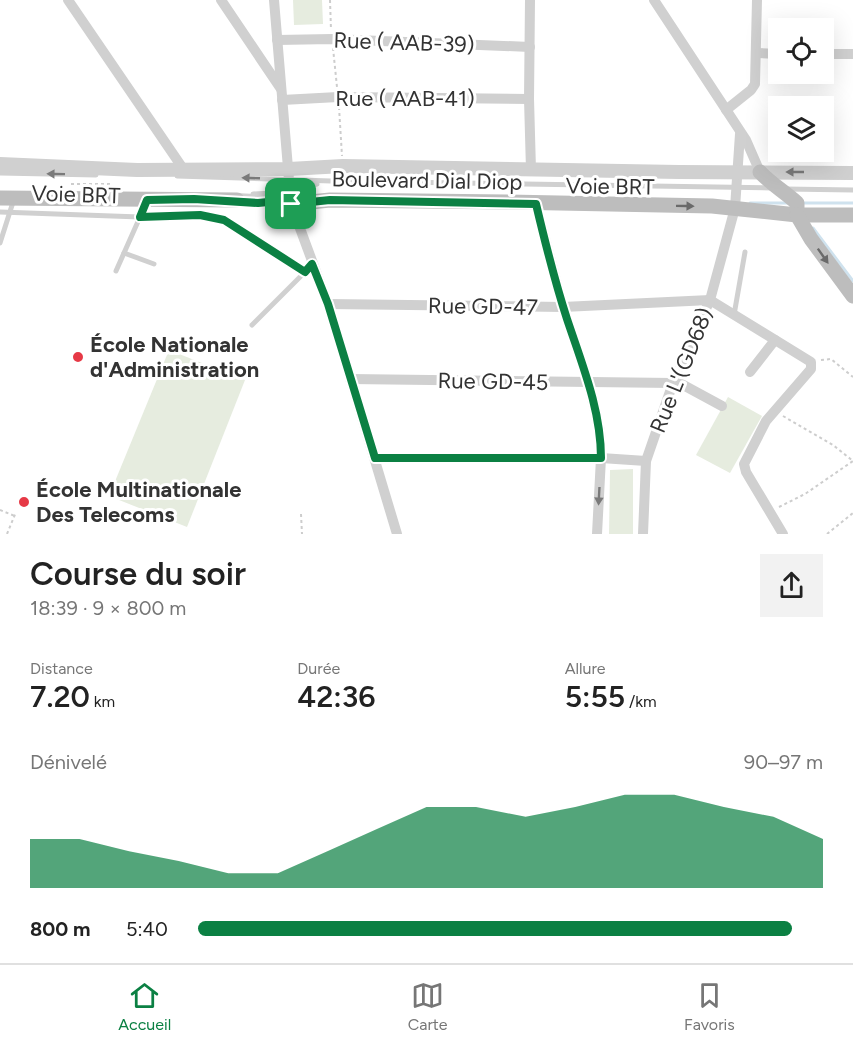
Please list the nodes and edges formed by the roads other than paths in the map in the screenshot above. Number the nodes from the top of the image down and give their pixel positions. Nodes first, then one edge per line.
1 (68, 0) edge
2 (221, 0) edge
3 (274, 0) edge
4 (530, 0) edge
5 (654, 0) edge
6 (757, 0) edge
7 (277, 40) junction
8 (530, 47) junction
9 (756, 53) junction
10 (768, 54) edge
11 (834, 54) edge
12 (853, 54) edge
13 (281, 95) junction
14 (529, 99) junction
15 (726, 110) junction
16 (740, 134) junction
17 (0, 164) edge
18 (184, 170) junction
19 (531, 170) junction
20 (738, 172) junction
21 (760, 172) junction
22 (0, 173) edge
23 (853, 173) edge
24 (331, 182) junction
25 (290, 185) junction
26 (737, 188) junction
27 (782, 189) junction
28 (853, 190) edge
29 (0, 192) edge
30 (147, 200) junction
31 (237, 200) joint
32 (8, 203) edge
33 (536, 204) junction
34 (735, 208) junction
35 (0, 212) edge
36 (797, 215) junction
37 (853, 215) edge
38 (140, 217) junction
39 (0, 243) edge
40 (745, 252) dead end
41 (124, 253) junction
42 (153, 264) dead end
43 (308, 268) junction
44 (116, 272) dead end
45 (853, 296) edge
46 (710, 300) junction
47 (328, 304) junction
48 (563, 307) junction
49 (734, 315) junction
50 (252, 325) dead end
51 (775, 340) junction
52 (750, 372) dead end
53 (350, 379) junction
54 (673, 381) junction
55 (588, 382) junction
56 (722, 406) dead end
57 (375, 458) junction
58 (601, 458) junction
59 (646, 461) junction
60 (397, 534) edge
61 (597, 534) edge
62 (643, 534) edge
63 (783, 534) edge

1 - 18 street
2 - 13 street
3 - 7 street
4 - 8 street
5 - 15 street
6 - 9 street
7 - 8 street, Rue ( AAB-39)
7 - 13 street
8 - 14 street
9 - 10 street
9 - 15 street
11 - 12 street
13 - 14 street, Rue ( AAB-41)
13 - 25 street
14 - 19 street
15 - 16 street
16 - 20 street, Rue L'(GD68)
16 - 21 street
17 - 18 street, Boulevard Dial Diop
18 - 25 street, Boulevard Dial Diop
19 - 20 street, Boulevard Dial Diop
19 - 25 street, Boulevard Dial Diop
20 - 21 street, Boulevard Dial Diop
20 - 26 street, Rue L'(GD68)
23 -> 21 street, Boulevard Dial Diop
21 - 27 main road
25 -> 22 lane, Voie BRT
24 - 25 lane, Voie BRT
24 - 25 lane, Voie BRT
24 - 26 lane, Voie BRT
25 - 29 lane, Voie BRT
25 - 31 street, Boulevard Dial Diop
25 - 33 main road, Boulevard Dial Diop
25 - 43 street
26 - 27 lane, Voie BRT
26 - 34 street, Rue L'(GD68)
27 - 28 lane, Voie BRT
27 - 36 main road
30 - 31 main road, Boulevard Dial Diop
30 - 32 main road, Boulevard Dial Diop
30 - 38 lane
32 - 35 lane
32 - 38 lane
32 - 39 lane
33 -> 34 main road, Boulevard Dial Diop
33 - 48 street
34 - 36 main road, Boulevard Dial Diop
34 - 46 street, Rue L'(GD68)
36 - 37 main road, Boulevard Dial Diop
36 -> 45 main road
38 - 41 lane
38 - 43 lane
40 - 49 lane
41 - 42 lane
41 - 44 lane
43 - 47 street
43 - 50 lane
46 - 48 street, Rue GD-47
46 - 49 street
46 - 54 street, Rue L'(GD68)
47 - 48 street, Rue GD-47
47 - 53 street
48 - 55 street
49 - 51 street
51 - 52 street
51 - 63 street
53 - 55 street, Rue GD-45
53 - 57 street
54 - 55 street, Rue GD-45
54 - 56 street
54 - 59 street, Rue L'(GD68)
55 - 58 street
57 - 58 street
57 - 60 street
58 - 59 street
58 -> 61 street
59 - 62 street, Rue L'(GD68)

